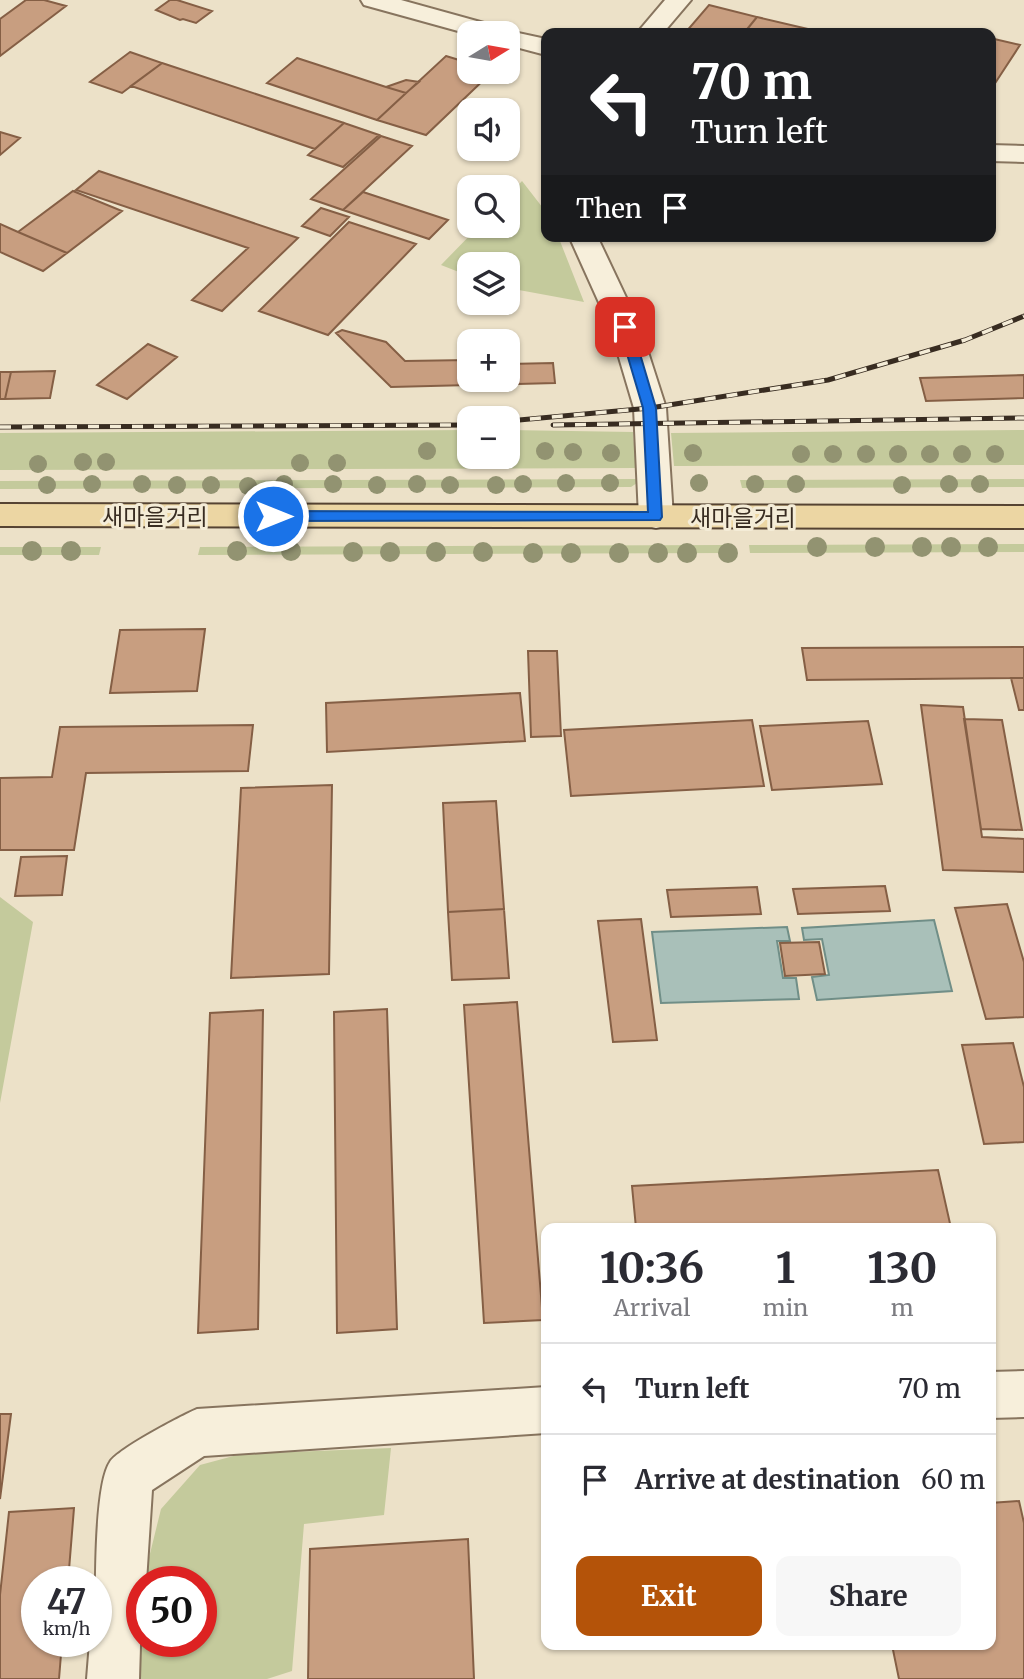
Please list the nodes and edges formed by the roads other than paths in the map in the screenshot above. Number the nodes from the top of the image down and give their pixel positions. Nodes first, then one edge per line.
1 (373, 0) edge
2 (679, 0) edge
3 (457, 23) edge
4 (654, 28) edge
5 (520, 40) edge
6 (541, 46) edge
7 (996, 153) edge
8 (1024, 154) edge
9 (586, 242) edge
10 (0, 515) edge
11 (656, 517) junction
12 (1024, 517) edge
13 (1024, 1394) edge
14 (996, 1395) edge
15 (541, 1410) edge
16 (113, 1679) edge

1 - 3 lane
2 - 4 lane
5 - 6 lane
7 - 8 lane
9 - 11 lane
10 - 11 main road, 새마을거리
11 - 12 main road, 새마을거리
13 - 14 lane
15 - 16 lane

